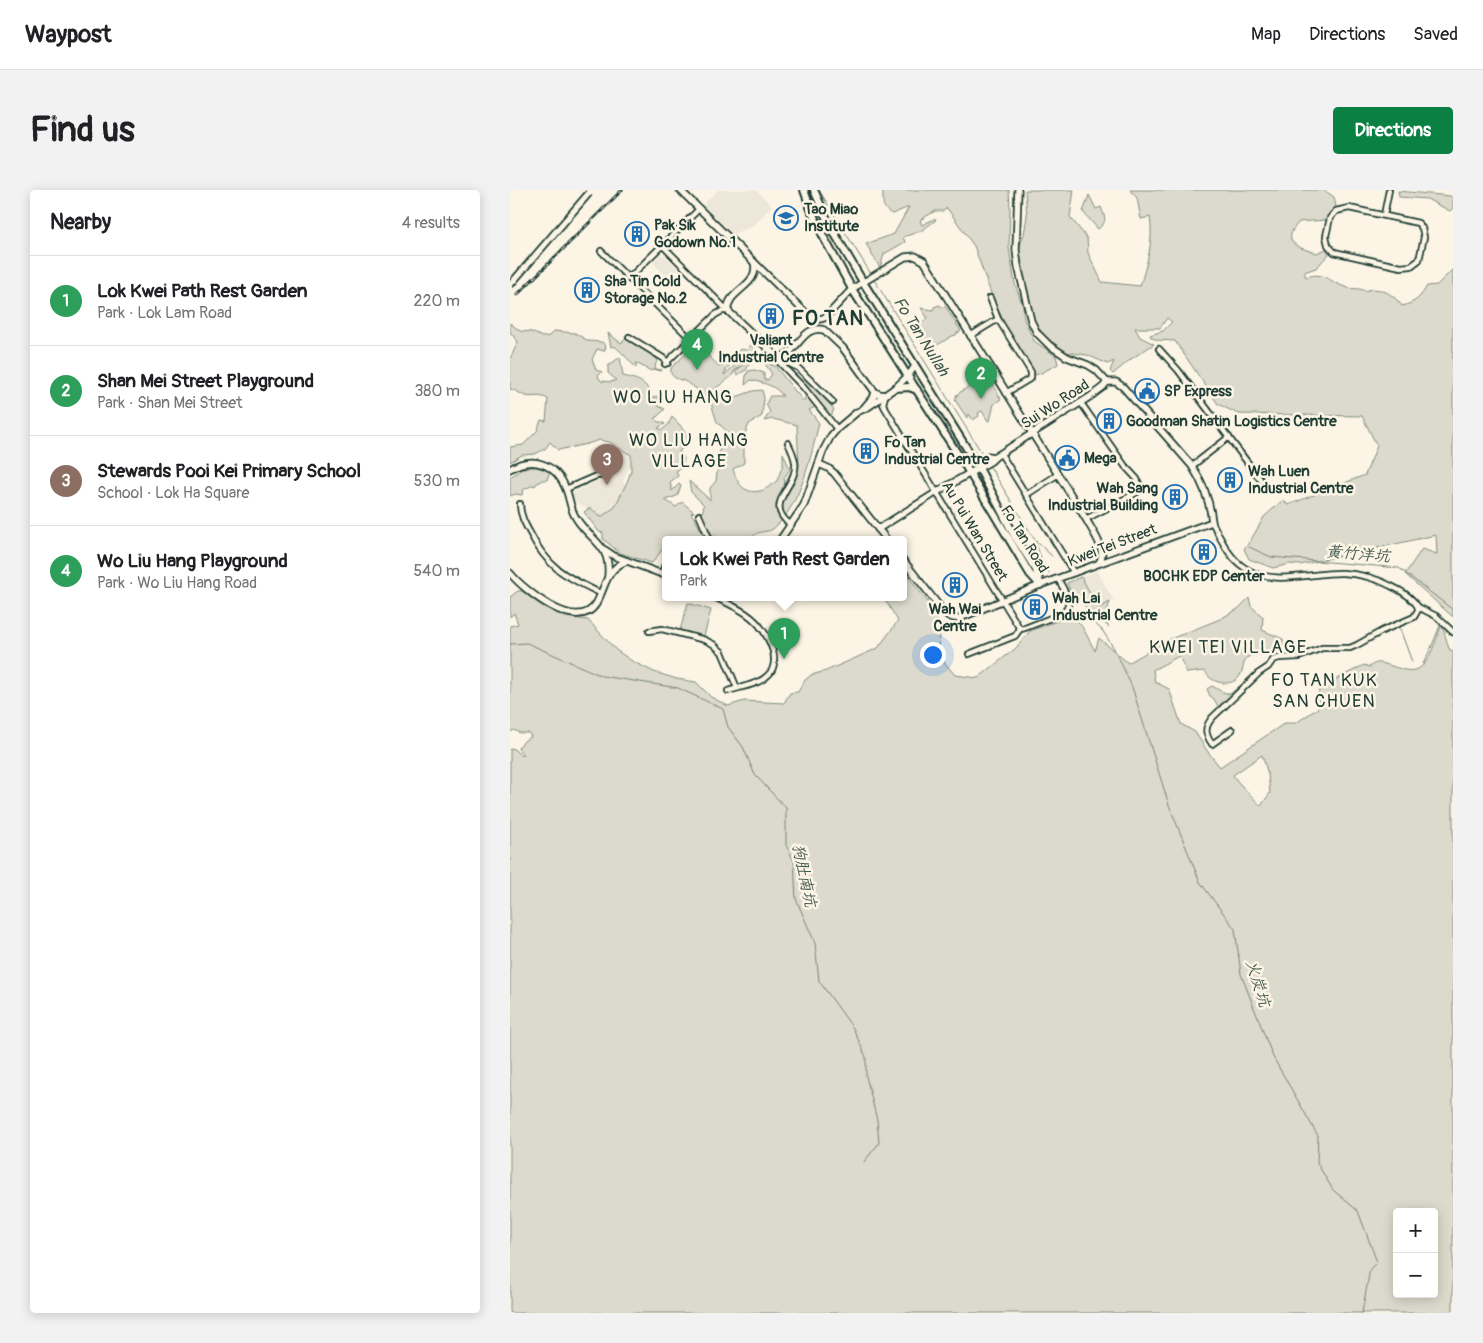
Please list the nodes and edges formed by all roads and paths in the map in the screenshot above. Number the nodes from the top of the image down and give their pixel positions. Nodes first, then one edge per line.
1 (591, 190) edge
2 (680, 190) edge
3 (804, 190) edge
4 (814, 190) edge
5 (1018, 190) edge
6 (1389, 190) edge
7 (699, 209) junction
8 (1384, 215) junction
9 (662, 245) junction
10 (601, 251) dead end
11 (754, 262) junction
12 (753, 277) junction
13 (769, 277) junction
14 (628, 278) junction
15 (863, 282) junction
16 (510, 285) edge
17 (852, 289) junction
18 (990, 298) dead end
19 (728, 311) junction
20 (809, 316) junction
21 (826, 317) junction
22 (998, 319) junction
23 (808, 333) junction
24 (828, 333) junction
25 (970, 336) junction
26 (629, 337) dead end
27 (691, 339) junction
28 (1159, 349) dead end
29 (787, 354) junction
30 (777, 357) junction
31 (915, 366) junction
32 (798, 368) junction
33 (908, 376) junction
34 (1108, 382) junction
35 (895, 388) junction
36 (917, 390) junction
37 (875, 392) junction
38 (1006, 393) junction
39 (885, 395) junction
40 (833, 402) dead end
41 (1081, 403) junction
42 (862, 409) junction
43 (837, 429) junction
44 (1032, 434) junction
45 (1229, 437) junction
46 (788, 443) dead end
47 (995, 456) junction
48 (819, 464) junction
49 (980, 464) junction
50 (1192, 466) junction
51 (510, 469) edge
52 (970, 473) junction
53 (607, 475) dead end
54 (1057, 475) junction
55 (1263, 483) dead end
56 (566, 489) junction
57 (937, 492) junction
58 (1026, 495) junction
59 (520, 504) dead end
60 (699, 515) dead end
61 (1086, 520) junction
62 (1212, 522) junction
63 (791, 525) junction
64 (878, 530) junction
65 (708, 536) edge
66 (783, 536) edge
67 (883, 536) edge
68 (603, 549) junction
69 (627, 561) junction
70 (1099, 563) junction
71 (907, 565) edge
72 (1074, 572) junction
73 (510, 573) edge
74 (662, 575) edge
75 (608, 576) junction
76 (1058, 579) junction
77 (1040, 585) junction
78 (600, 593) junction
79 (1002, 600) junction
80 (723, 601) edge
81 (1418, 607) junction
82 (1020, 628) junction
83 (649, 631) dead end
84 (1453, 632) edge
85 (968, 654) dead end
86 (737, 688) junction
87 (728, 691) dead end
88 (1232, 730) dead end

1 - 16 street, bridge
2 - 7 street
3 - 17 main road, Fo Tan Road
4 - 15 main road, Fo Tan Road
5 - 34 street, Sui Wo Road
6 - 8 street
7 - 9 street
7 - 11 street
8 - 8 street
9 - 14 street
9 - 19 street
10 - 14 street
11 - 12 street
11 - 13 street
12 - 13 street
12 - 19 street
13 - 20 street
14 - 27 street
15 - 17 street
15 - 25 street
15 - 31 main road, Fo Tan Road
17 - 21 street
17 - 33 main road, Fo Tan Road
18 - 22 street
19 - 27 street
19 - 30 street
20 - 21 street
20 - 23 street
21 - 24 street
22 - 25 street
22 - 38 street
23 - 24 street
23 - 29 street
24 - 37 street
25 - 38 street
26 - 27 street
28 - 45 street
29 - 30 street
29 - 32 street
30 - 32 street
30 - 43 street
31 - 33 street
31 - 49 main road, Fo Tan Road
32 - 40 street
33 - 35 street
33 - 36 main road, Fo Tan Road
34 - 41 street, Sui Wo Road
34 - 50 street
35 - 36 main road
35 - 39 street
36 - 52 main road, Fo Tan Road
37 - 39 street
37 - 42 street
38 - 44 street
39 - 42 street
39 - 57 street, Au Pui Wan Street
41 - 44 street, Sui Wo Road
41 - 61 street
42 - 43 street
43 - 48 street
44 - 47 street, Sui Wo Road
44 - 54 street
45 - 50 street
45 - 55 street
46 - 63 street
47 - 49 street, Sui Wo Road
47 - 58 street
48 - 63 street
48 - 64 street
49 - 52 street, Sui Wo Road
49 - 77 main road, Fo Tan Road
50 - 62 street
51 - 56 street
52 - 57 street, Sui Wo Road
52 - 77 main road, Fo Tan Road
53 - 56 street
54 - 58 street
54 - 61 street
56 - 68 street
57 - 64 street, Sui Wo Road
57 - 79 street, Au Pui Wan Street
58 - 72 street
59 - 78 street
60 - 65 street
61 - 70 street
62 - 70 street, Kwei Tei Street
62 - 81 street
63 - 66 street
64 - 67 street
68 - 69 street
68 - 75 street
69 - 74 street
69 - 75 street
70 - 72 street, Kwei Tei Street
71 - 79 street, Kwei Tei Street
72 - 76 street, Kwei Tei Street
73 - 78 street
75 - 78 street
76 - 77 street, Kwei Tei Street
76 - 82 street
77 - 79 street, Kwei Tei Street
79 - 82 street, Au Pui Wan Street
80 - 86 street
81 - 84 street
81 - 88 street
82 - 85 street
83 - 86 street
86 - 87 street

